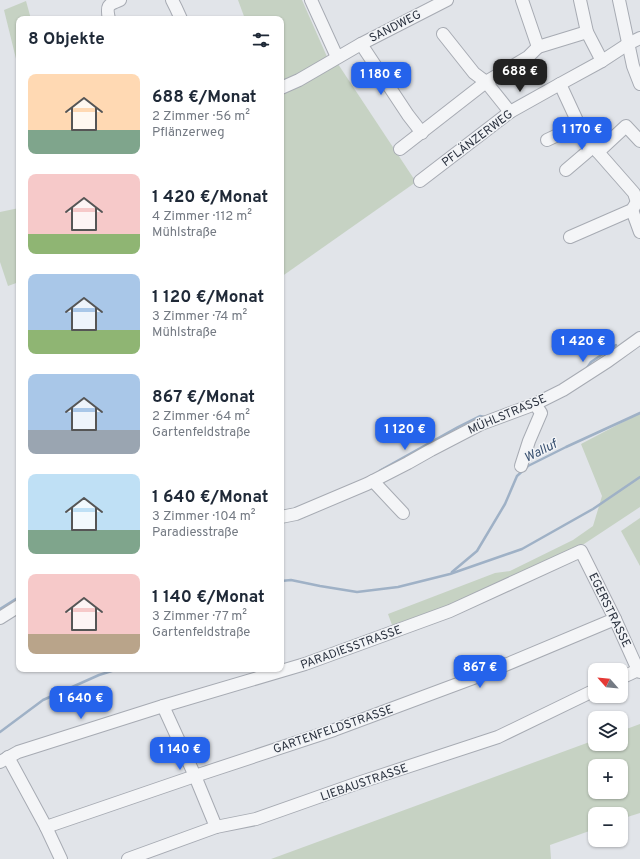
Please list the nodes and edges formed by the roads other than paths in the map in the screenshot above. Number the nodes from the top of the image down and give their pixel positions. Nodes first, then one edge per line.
1 (120, 0) edge
2 (172, 0) edge
3 (311, 0) edge
4 (447, 0) edge
5 (522, 0) edge
6 (580, 0) edge
7 (619, 0) edge
8 (108, 16) edge
9 (180, 16) edge
10 (587, 32) junction
11 (443, 34) dead end
12 (640, 38) edge
13 (361, 44) junction
14 (628, 44) junction
15 (538, 47) junction
16 (337, 57) junction
17 (602, 61) junction
18 (486, 82) junction
19 (560, 84) junction
20 (640, 84) edge
21 (284, 87) edge
22 (510, 112) junction
23 (579, 126) junction
24 (422, 133) junction
25 (548, 140) dead end
26 (640, 141) edge
27 (400, 149) dead end
28 (596, 150) junction
29 (566, 170) dead end
30 (420, 181) dead end
31 (636, 204) edge
32 (640, 232) edge
33 (570, 236) dead end
34 (640, 338) edge
35 (535, 404) junction
36 (521, 466) dead end
37 (373, 481) junction
38 (403, 513) dead end
39 (284, 517) edge
40 (580, 551) joint
41 (16, 608) edge
42 (0, 618) edge
43 (615, 619) junction
44 (284, 670) edge
45 (639, 671) edge
46 (278, 672) edge
47 (628, 675) edge
48 (588, 693) edge
49 (163, 706) junction
50 (4, 760) edge
51 (195, 776) junction
52 (46, 827) junction
53 (216, 827) junction
54 (61, 859) edge
55 (128, 859) edge

1 - 8 street
2 - 9 street
3 - 16 street
4 - 13 street, SANDWEG
5 - 15 street
6 - 10 street
7 - 14 street
10 - 15 street
10 - 17 street
11 - 18 street
12 - 14 street, PFLÄNZERWEG
13 - 16 street, SANDWEG
13 - 24 street
14 - 17 street, PFLÄNZERWEG
14 - 20 street
15 - 18 street
16 - 21 street, SANDWEG
17 - 19 street, PFLÄNZERWEG
18 - 22 street
18 - 24 street
19 - 22 street, PFLÄNZERWEG
19 - 23 street
22 - 30 street, PFLÄNZERWEG
23 - 25 street
23 - 28 street
24 - 27 street
26 - 28 street
28 - 29 street
28 - 31 street
31 - 32 street
31 - 33 street
34 - 35 street, MÜHLSTRASSE
35 - 36 street
35 - 37 street, MÜHLSTRASSE
37 - 38 street
37 - 39 street, MÜHLSTRASSE
40 - 43 street, EGERSTRASSE
40 - 44 street, PARADIESSTRASSE
41 - 42 street
43 - 45 street, EGERSTRASSE
43 - 51 street, GARTENFELDSTRASSE
45 - 47 street
46 - 49 street, PARADIESSTRASSE
48 - 53 street, LIEBAUSTRASSE
49 - 50 street, PARADIESSTRASSE
49 - 51 street
50 - 52 street
51 - 52 street, GARTENFELDSTRASSE
51 - 53 street
52 - 54 street
53 - 55 street, LIEBAUSTRASSE

